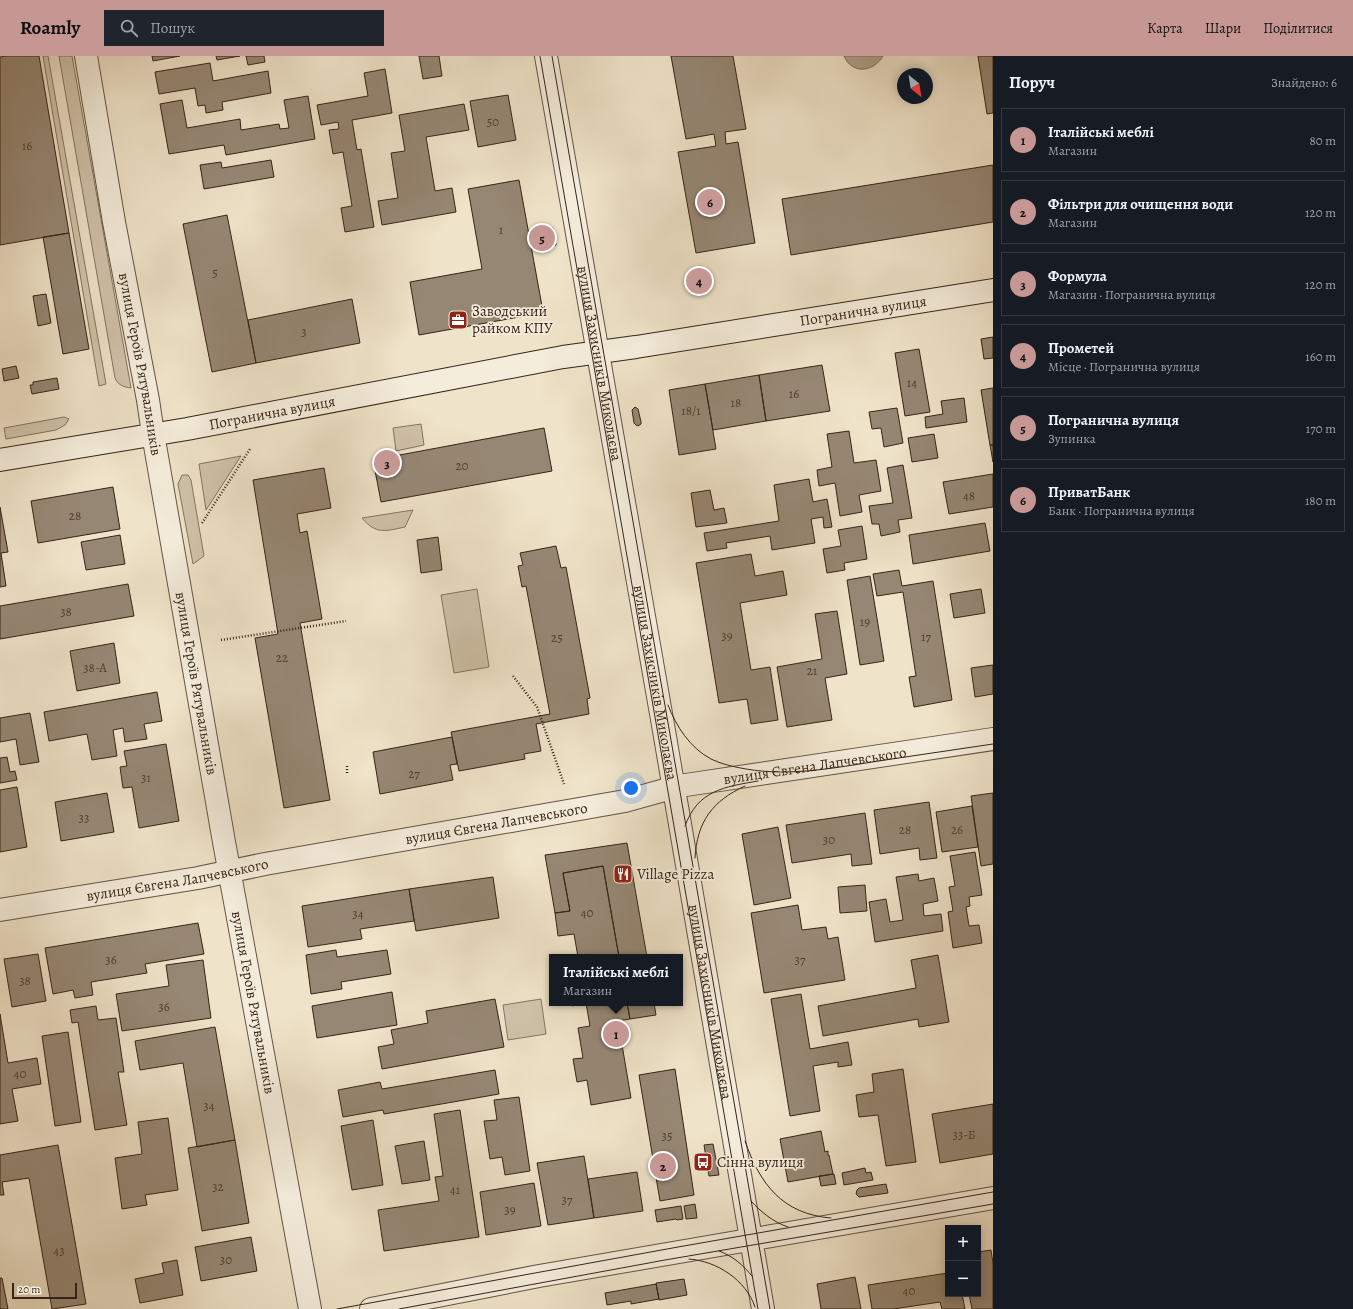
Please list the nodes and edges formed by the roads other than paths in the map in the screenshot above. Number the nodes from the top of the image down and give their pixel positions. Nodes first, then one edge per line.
1 (86, 56) edge
2 (546, 56) edge
3 (993, 290) edge
4 (598, 352) junction
5 (153, 434) junction
6 (0, 460) edge
7 (993, 738) edge
8 (674, 787) junction
9 (230, 871) junction
10 (0, 910) edge
11 (993, 1198) edge
12 (752, 1240) junction
13 (310, 1309) edge
14 (371, 1309) edge
15 (764, 1309) edge

1 - 5 street, вулиця Героїв Рятувальників
2 - 4 street, вулиця Захисників Миколаєва
3 - 4 street, Погранична вулиця
4 - 5 street, Погранична вулиця
4 - 8 street, вулиця Захисників Миколаєва
5 - 6 street, Погранична вулиця
5 - 9 street, вулиця Героїв Рятувальників
7 - 8 street, вулиця Євгена Лапчевського
8 - 9 street, вулиця Євгена Лапчевського
8 - 12 street, вулиця Захисників Миколаєва
9 - 10 street, вулиця Євгена Лапчевського
9 - 13 street, вулиця Героїв Рятувальників
11 - 12 street
12 - 14 street
12 - 15 street, вулиця Захисників Миколаєва

